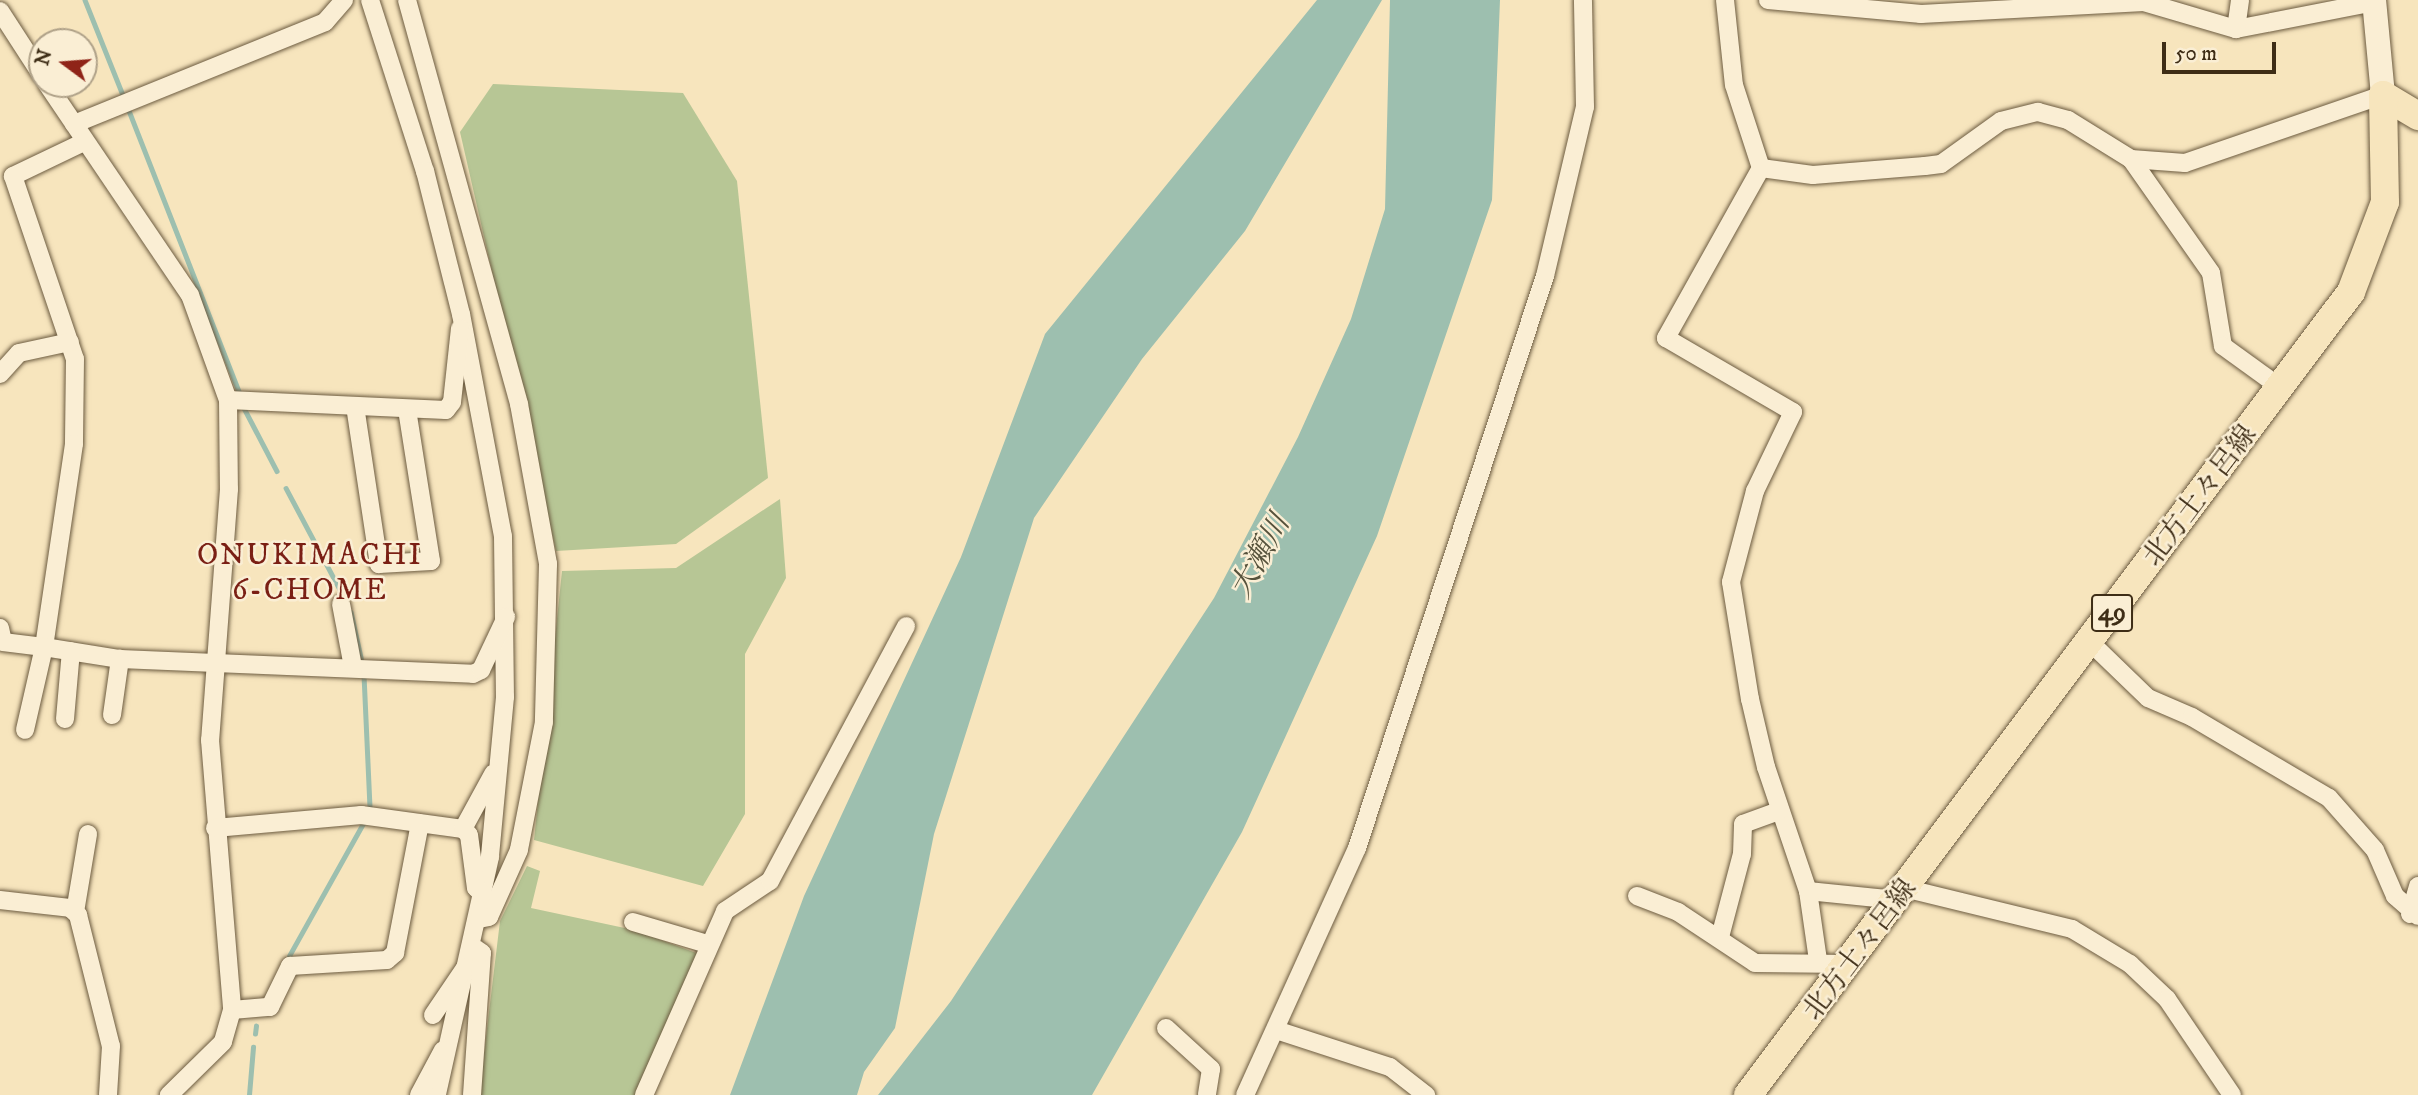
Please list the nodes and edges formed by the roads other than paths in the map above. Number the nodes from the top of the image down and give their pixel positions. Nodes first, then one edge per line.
1 (344, 0) edge
2 (370, 0) edge
3 (407, 0) edge
4 (1583, 0) edge
5 (1725, 0) edge
6 (1768, 0) edge
7 (2240, 0) edge
8 (2153, 1) edge
9 (2373, 1) edge
10 (2068, 2) edge
11 (1835, 3) edge
12 (1979, 4) edge
13 (1897, 6) edge
14 (0, 12) edge
15 (2236, 29) junction
16 (28, 55) edge
17 (2383, 94) junction
18 (56, 98) edge
19 (2418, 116) edge
20 (74, 124) junction
21 (84, 142) junction
22 (2130, 159) junction
23 (1762, 169) junction
24 (461, 314) junction
25 (69, 342) junction
26 (0, 374) edge
27 (2281, 388) junction
28 (228, 400) junction
29 (355, 406) junction
30 (407, 410) junction
31 (341, 604) dead end
32 (507, 615) junction
33 (906, 626) dead end
34 (0, 628) edge
35 (2091, 643) junction
36 (44, 646) junction
37 (71, 651) junction
38 (120, 659) junction
39 (216, 663) junction
40 (353, 667) junction
41 (112, 715) dead end
42 (65, 719) dead end
43 (26, 730) dead end
44 (501, 755) junction
45 (1779, 811) junction
46 (419, 823) junction
47 (215, 828) junction
48 (463, 829) junction
49 (88, 834) dead end
50 (2418, 886) edge
51 (1808, 891) junction
52 (483, 894) junction
53 (1637, 896) dead end
54 (1901, 897) junction
55 (0, 900) edge
56 (75, 912) junction
57 (2414, 915) edge
58 (479, 919) junction
59 (632, 922) dead end
60 (1720, 937) junction
61 (707, 944) junction
62 (472, 953) junction
63 (1818, 960) junction
64 (1849, 964) junction
65 (232, 1010) junction
66 (433, 1015) dead end
67 (1166, 1028) dead end
68 (1276, 1030) junction
69 (453, 1040) junction
70 (108, 1095) edge
71 (169, 1095) edge
72 (419, 1095) edge
73 (438, 1095) edge
74 (472, 1095) edge
75 (644, 1095) edge
76 (1207, 1095) edge
77 (1245, 1095) edge
78 (1426, 1095) edge
79 (1748, 1095) edge
80 (2232, 1095) edge

1 - 20 street
2 - 24 street
3 - 58 street
4 - 68 street
5 - 23 street
6 - 11 street
7 - 15 street
8 - 10 street
8 - 15 street
9 - 15 street
9 - 17 main road
10 - 12 street
11 - 13 street
12 - 13 street
14 - 16 street
17 - 19 main road
17 - 22 street
17 - 27 main road, 北方土々呂線 / 49
18 - 20 street
20 - 21 street
21 - 25 street
21 - 28 street
22 - 23 street
22 - 27 street
23 - 45 street
24 - 30 street
24 - 32 street
25 - 26 street
25 - 36 street
27 - 35 main road, 北方土々呂線 / 49
28 - 29 street
28 - 39 street
29 - 30 street
29 - 30 street
31 - 40 street
32 - 40 street
32 - 44 street
33 - 61 street
34 - 36 street
35 - 54 main road, 北方土々呂線 / 49
35 - 57 street
36 - 37 street
36 - 43 street
37 - 38 street
37 - 42 street
38 - 39 street
38 - 41 street
39 - 40 street
39 - 47 street
44 - 48 street
44 - 52 street
45 - 51 street
45 - 60 street
46 - 47 street
46 - 48 street
46 - 65 street
47 - 65 street
48 - 52 street
49 - 56 street
50 - 57 street
51 - 54 street
51 - 63 street
52 - 58 street
53 - 60 street
54 - 64 main road, 北方土々呂線 / 49
54 - 80 street
55 - 56 street
56 - 70 street
58 - 62 street
59 - 61 street
60 - 63 street
61 - 75 street
62 - 66 street
62 - 69 street
62 - 74 street
63 - 64 street
64 - 79 main road, 北方土々呂線 / 49
65 - 71 street
67 - 76 street
68 - 77 street
68 - 78 street
69 - 72 street
69 - 73 street

